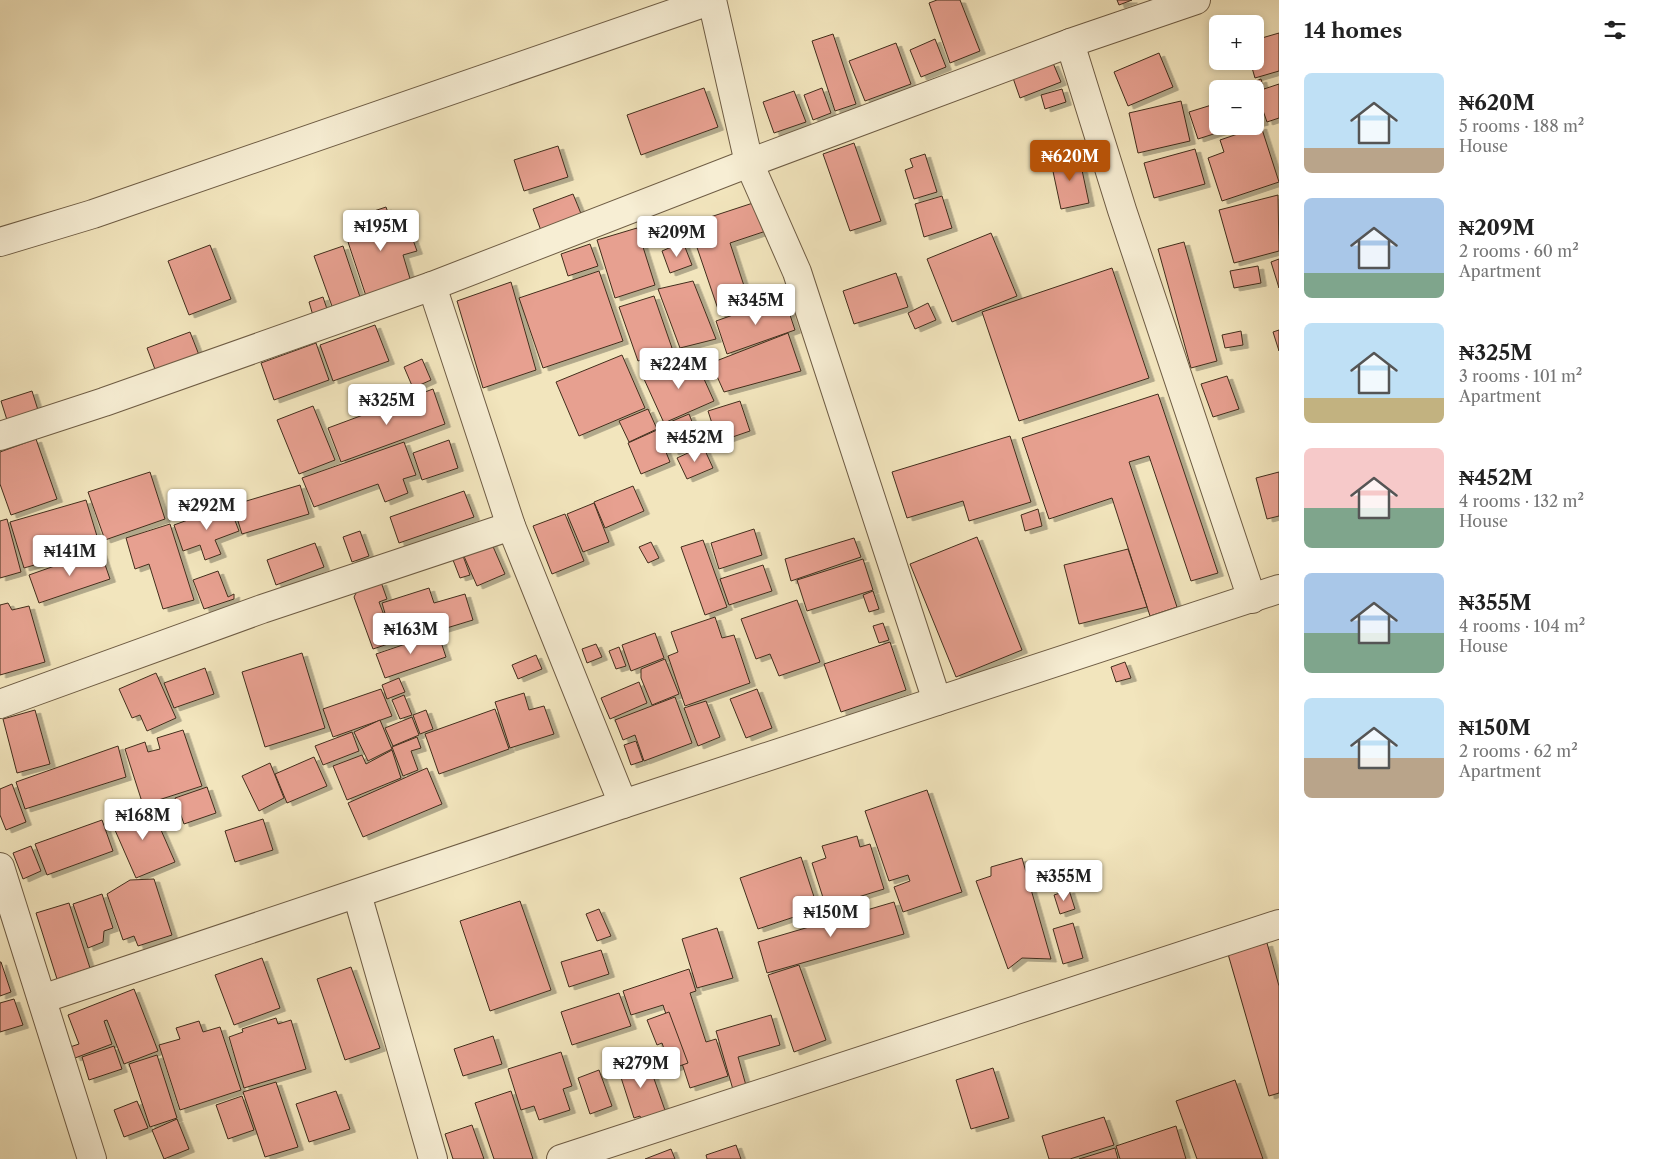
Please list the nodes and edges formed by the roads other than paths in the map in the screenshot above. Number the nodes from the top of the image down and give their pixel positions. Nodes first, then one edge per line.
1 (712, 0) edge
2 (1196, 0) edge
3 (1070, 44) junction
4 (750, 163) junction
5 (0, 242) edge
6 (432, 286) junction
7 (0, 436) edge
8 (511, 526) junction
9 (1279, 589) edge
10 (1252, 598) junction
11 (937, 701) junction
12 (0, 704) edge
13 (624, 804) junction
14 (0, 867) edge
15 (357, 894) junction
16 (1279, 924) edge
17 (42, 999) junction
18 (92, 1159) edge
19 (433, 1159) edge
20 (561, 1159) edge

1 - 4 street
1 - 5 street
2 - 3 street
3 - 4 street
3 - 10 street
4 - 6 street
4 - 11 street
6 - 7 street
6 - 8 street
8 - 12 street
8 - 13 street
9 - 10 street
10 - 11 street
11 - 13 street
13 - 15 street
14 - 17 street
15 - 17 street
15 - 19 street
16 - 20 street
17 - 18 street

